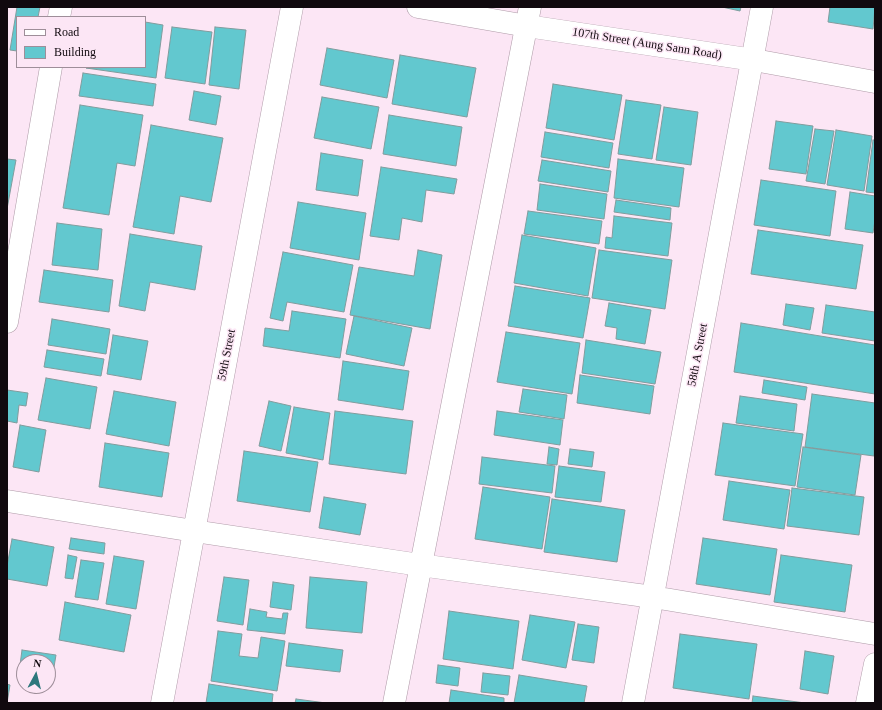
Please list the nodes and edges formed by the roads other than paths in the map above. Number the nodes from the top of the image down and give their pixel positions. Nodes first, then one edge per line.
1 (292, 7) edge
2 (418, 7) edge
3 (762, 7) edge
4 (528, 16) edge
5 (754, 60) junction
6 (51, 68) edge
7 (875, 82) edge
8 (7, 322) edge
9 (7, 501) edge
10 (194, 531) junction
11 (420, 565) junction
12 (653, 597) junction
13 (875, 634) edge
14 (875, 664) edge
15 (162, 703) edge
16 (394, 703) edge
17 (633, 703) edge
18 (867, 703) edge

1 - 10 street, 59th Street
2 - 4 street, 107th Street (Aung Sann Road)
3 - 5 street, 58th A Street
4 - 5 street, 107th Street (Aung Sann Road)
4 - 11 street
5 - 7 street, 107th Street (Aung Sann Road)
5 - 12 street, 58th A Street
6 - 8 street
9 - 10 street
10 - 11 street
10 - 15 street, 59th Street
11 - 12 street
11 - 16 street
12 - 13 street
12 - 17 street, 58th A Street
14 - 18 street

